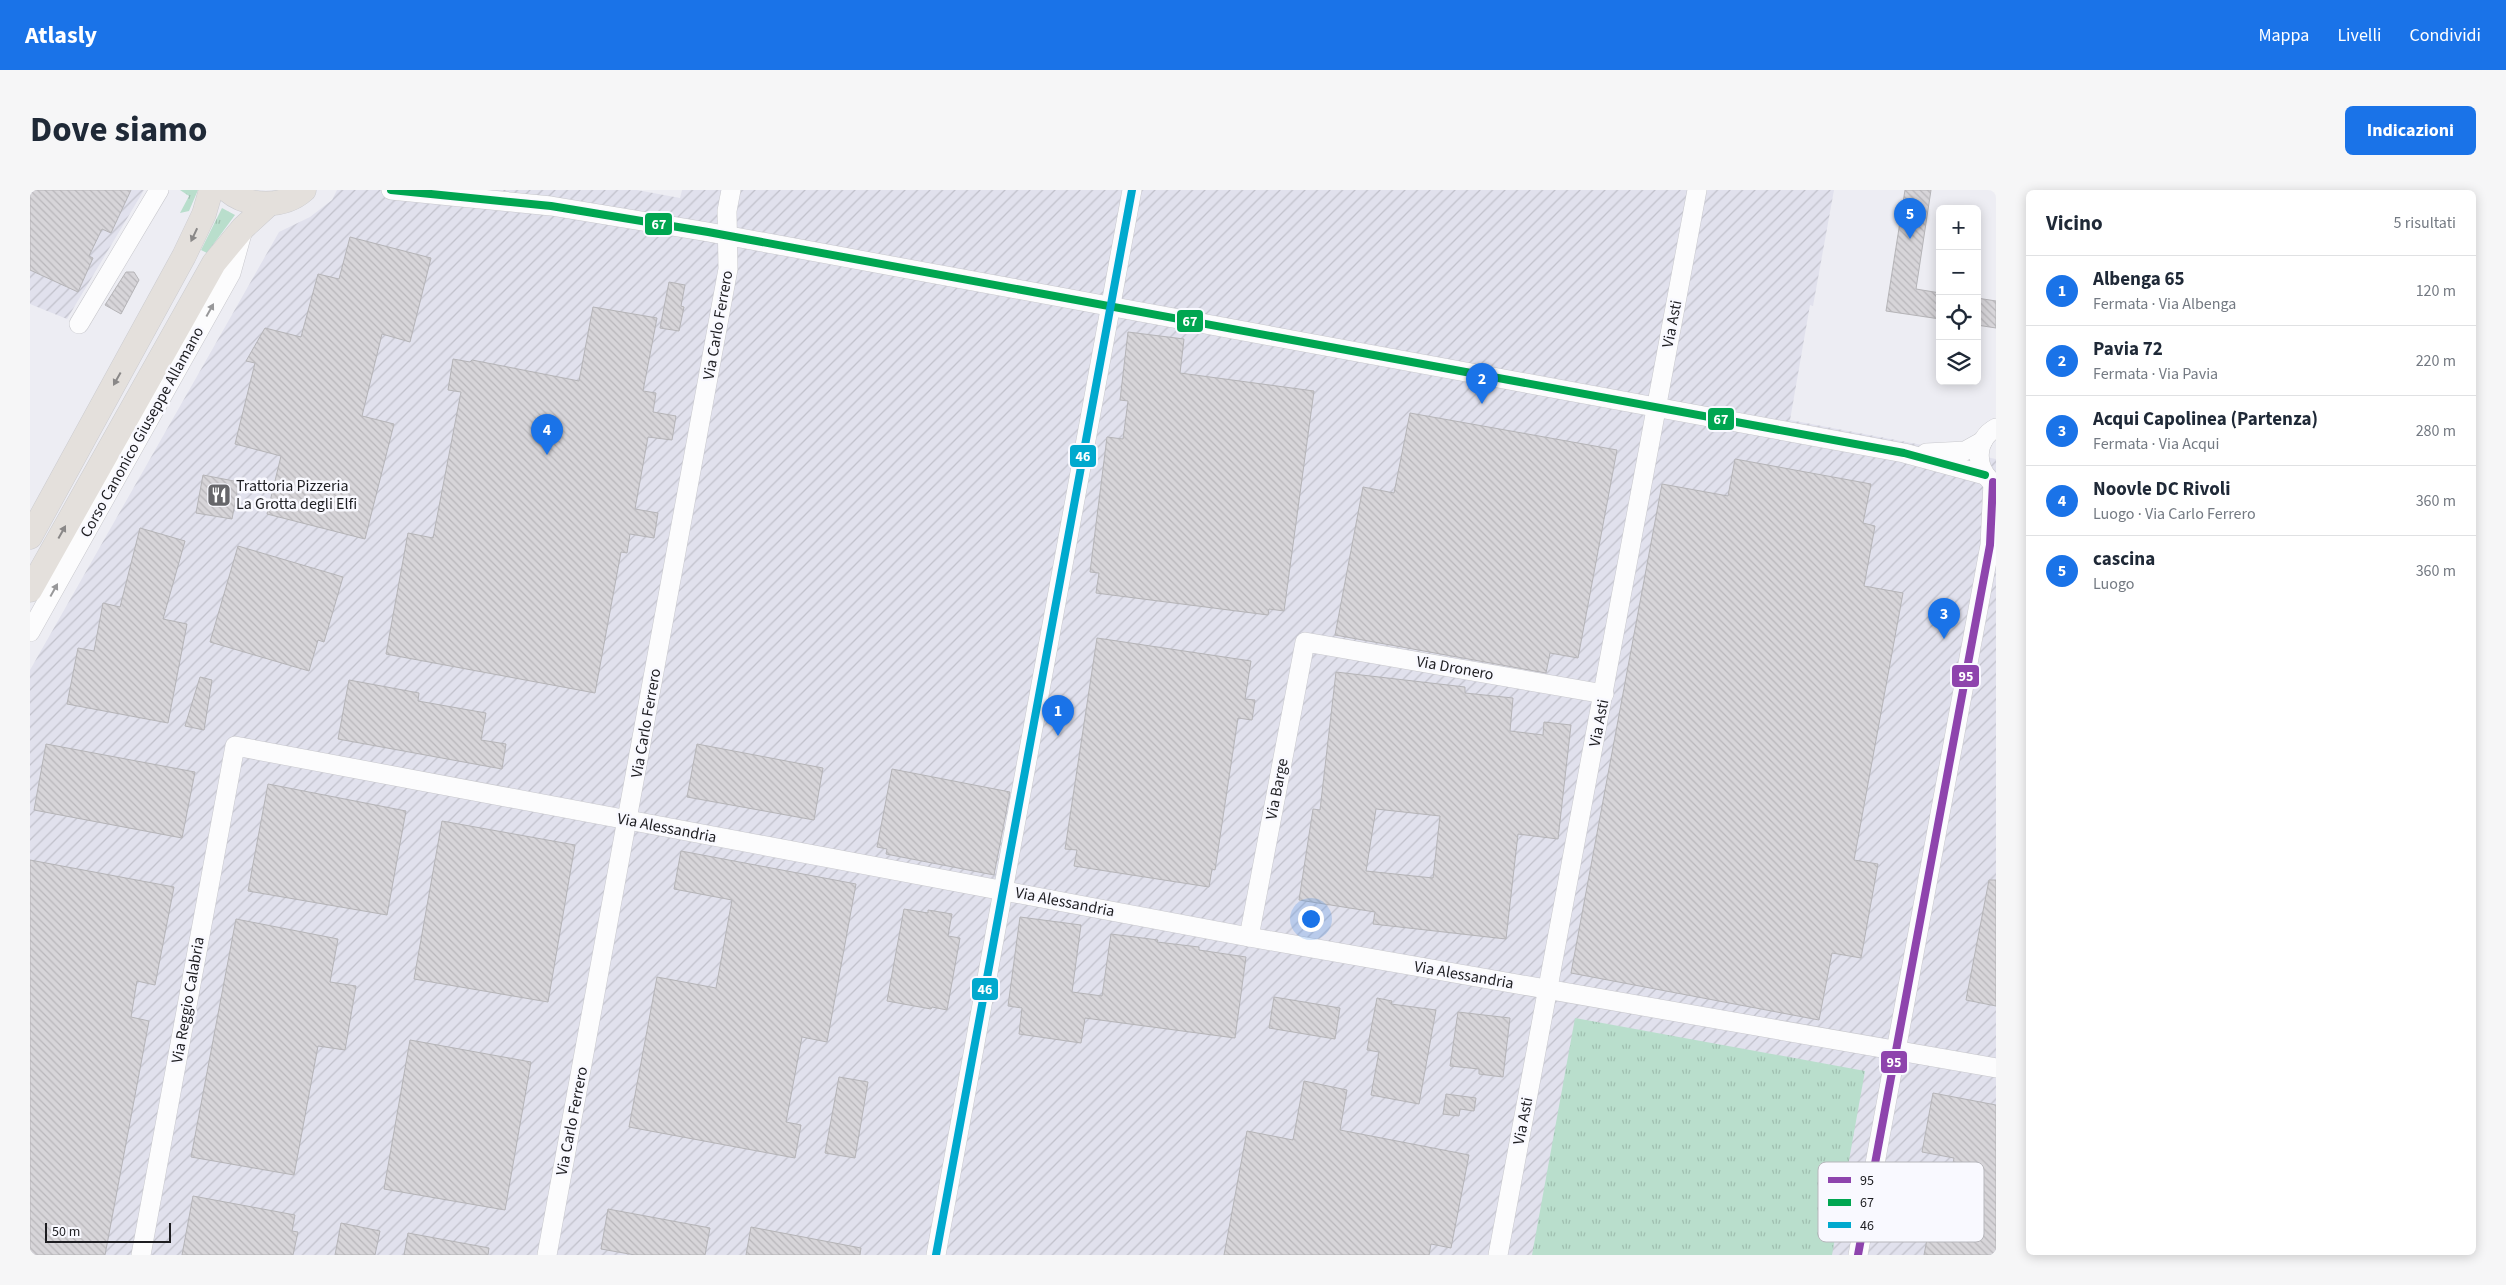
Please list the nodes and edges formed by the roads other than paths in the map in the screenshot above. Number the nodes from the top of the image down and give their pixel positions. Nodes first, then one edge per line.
1 (159, 190) edge
2 (211, 190) edge
3 (228, 190) edge
4 (304, 190) edge
5 (391, 190) edge
6 (508, 190) edge
7 (731, 190) edge
8 (1132, 190) edge
9 (1698, 190) edge
10 (269, 204) junction
11 (551, 206) junction
12 (243, 228) junction
13 (728, 236) junction
14 (1110, 306) junction
15 (79, 324) dead end
16 (1656, 407) junction
17 (1992, 431) edge
18 (1908, 454) junction
19 (1991, 480) edge
20 (30, 537) edge
21 (1993, 539) edge
22 (30, 590) edge
23 (30, 632) edge
24 (1305, 642) joint
25 (1604, 694) junction
26 (235, 746) joint
27 (628, 820) junction
28 (1003, 891) junction
29 (1249, 937) junction
30 (1548, 990) junction
31 (1897, 1050) junction
32 (1996, 1068) edge
33 (1876, 1162) edge
34 (1860, 1242) edge
35 (141, 1255) edge
36 (547, 1255) edge
37 (936, 1255) edge
38 (1498, 1255) edge
39 (1858, 1255) edge

1 - 15 street
2 -> 20 main road
3 - 10 main road
4 - 10 main road
5 - 11 street
6 - 11 street
7 - 13 street, Via Carlo Ferrero
8 - 14 street
9 - 16 street, Via Asti
10 - 12 main road, Corso Canonico Giuseppe Allamano
11 - 13 street
22 -> 12 main road, Corso Canonico Giuseppe Allamano
23 -> 12 street, Corso Canonico Giuseppe Allamano
13 - 14 street
13 - 27 street, Via Carlo Ferrero
14 - 16 street
14 - 28 street
16 - 18 street
16 - 25 street, Via Asti
17 - 18 street
17 - 19 street
18 - 19 street
19 - 21 street
21 - 31 street
24 - 25 street, Via Dronero
24 - 29 street, Via Barge
25 - 30 street, Via Asti
26 - 27 street, Via Alessandria
26 - 35 street, Via Reggio Calabria
27 - 28 street, Via Alessandria
27 - 36 street, Via Carlo Ferrero
28 - 29 street, Via Alessandria
28 - 37 street
29 - 30 street, Via Alessandria
30 - 31 street, Via Alessandria
30 - 38 street, Via Asti
31 - 32 street, Via Alessandria
31 - 33 street
34 - 39 street

